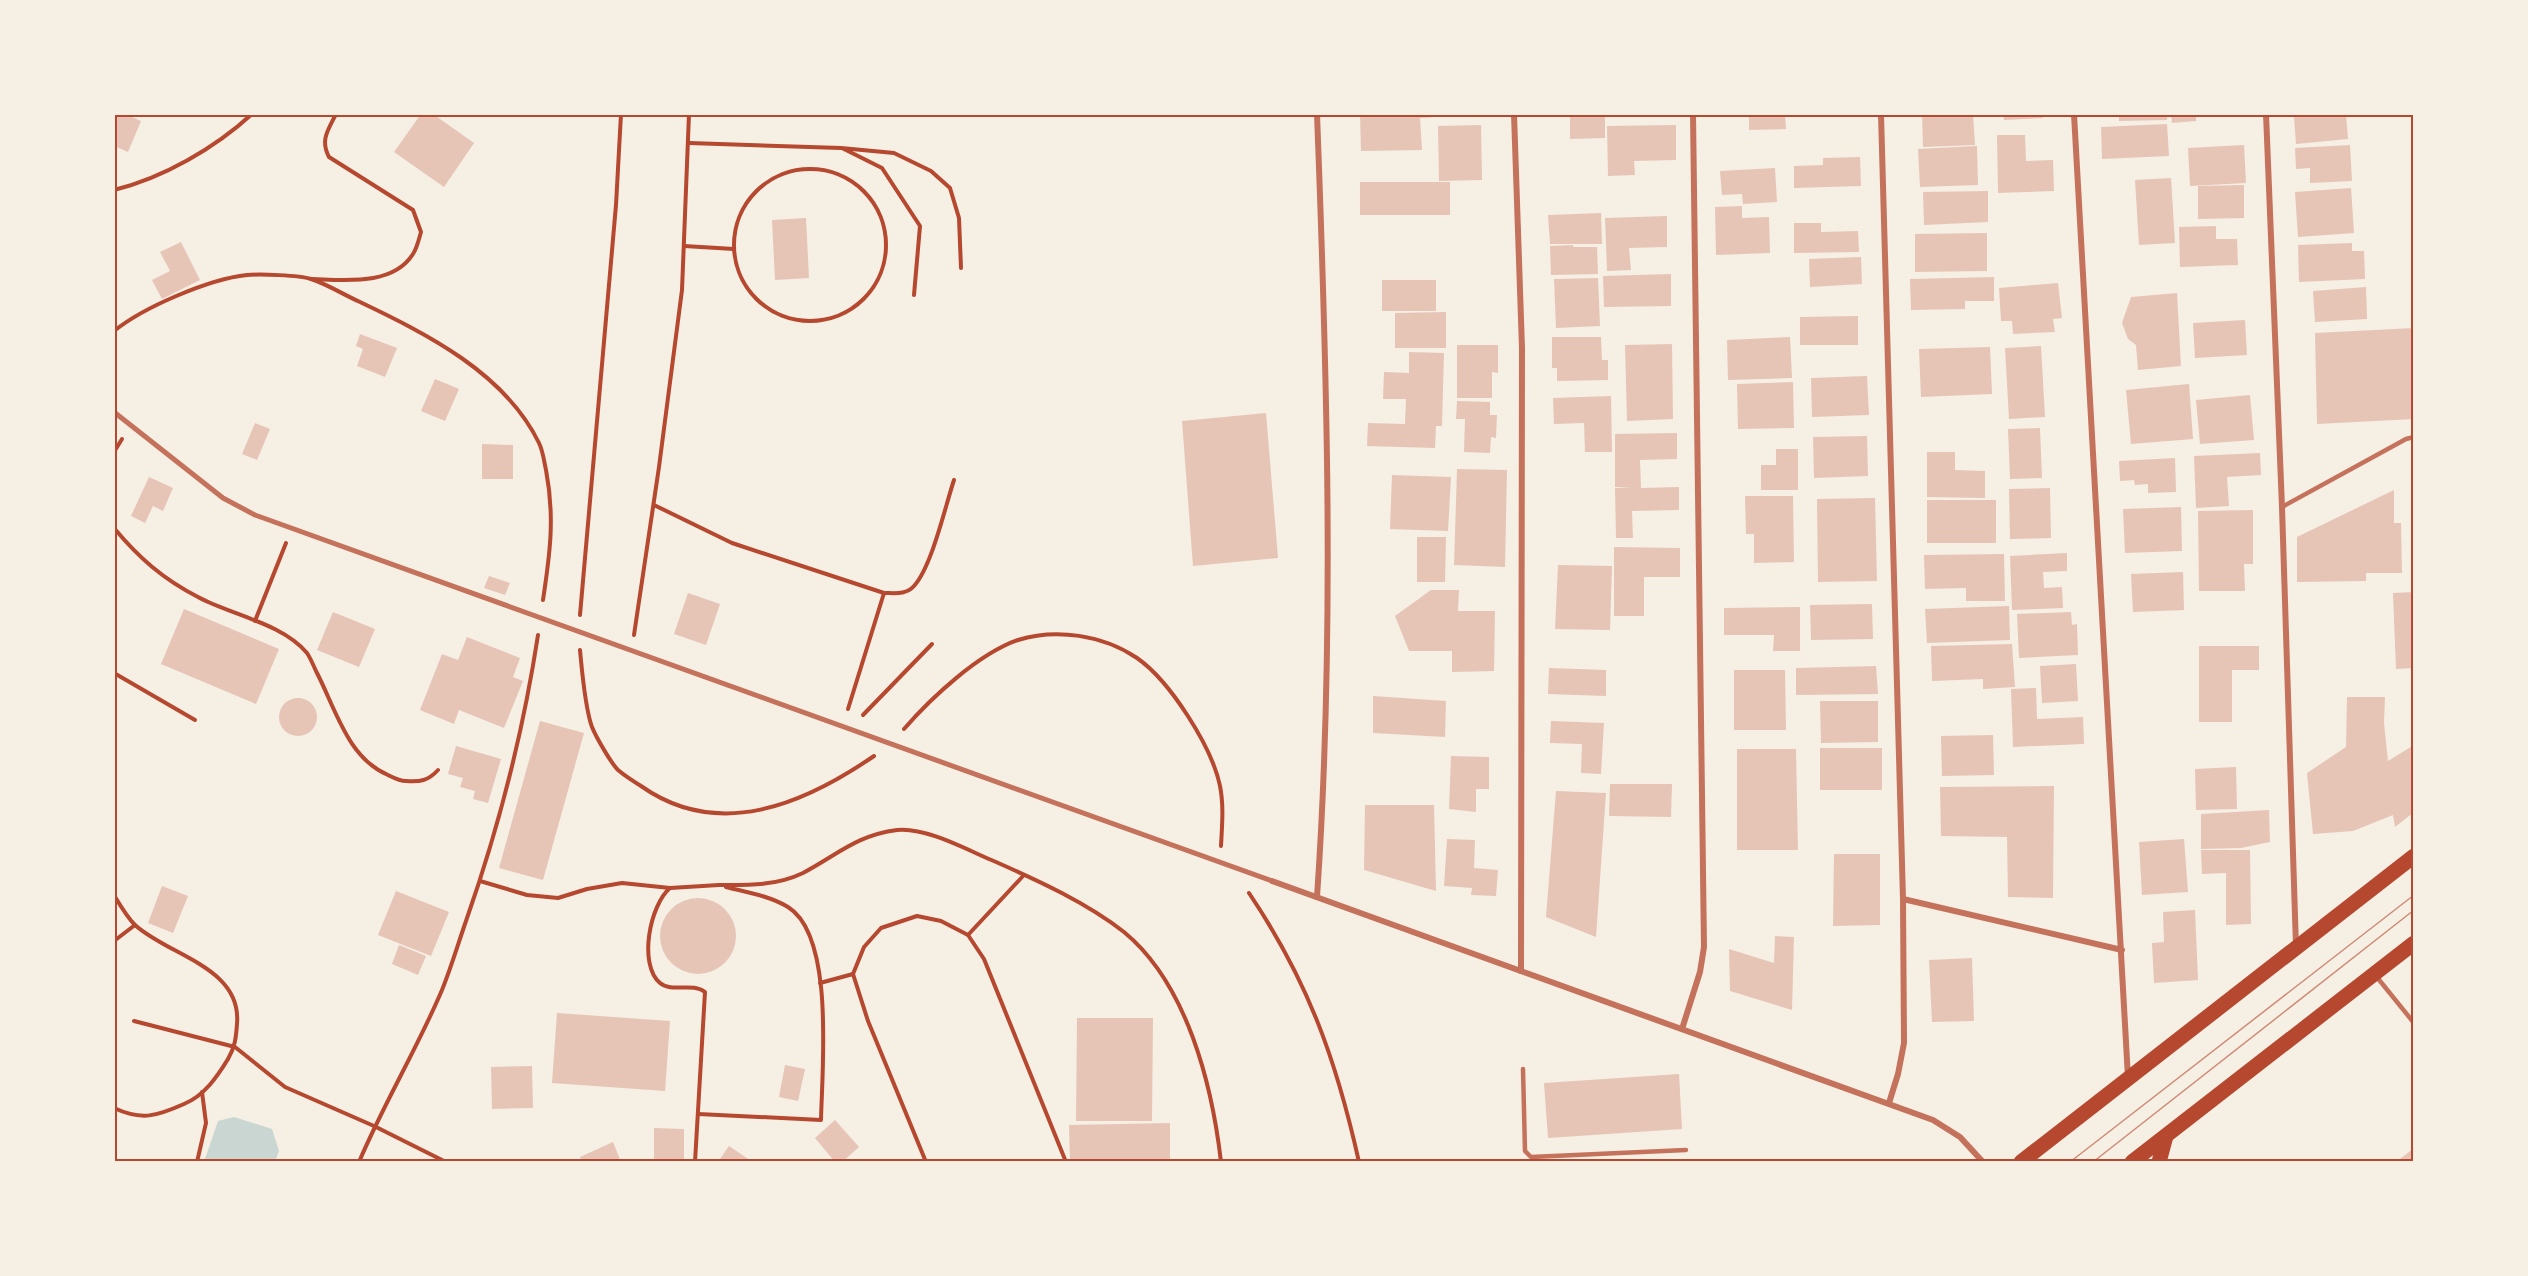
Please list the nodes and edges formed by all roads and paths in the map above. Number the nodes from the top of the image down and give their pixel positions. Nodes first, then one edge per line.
1 (252, 114) edge
2 (336, 114) edge
3 (621, 114) edge
4 (689, 114) edge
5 (1317, 114) edge
6 (1514, 114) edge
7 (1693, 114) edge
8 (1881, 114) edge
9 (2074, 114) edge
10 (2266, 114) edge
11 (689, 143) junction
12 (841, 148) junction
13 (114, 189) edge
14 (684, 246) junction
15 (734, 249) junction
16 (961, 268) dead end
17 (310, 278) junction
18 (914, 295) dead end
19 (114, 331) edge
20 (114, 412) edge
21 (2414, 437) edge
22 (954, 480) dead end
23 (654, 505) junction
24 (2282, 507) junction
25 (114, 528) edge
26 (291, 528) junction
27 (884, 593) junction
28 (540, 618) junction
29 (255, 621) junction
30 (579, 632) junction
31 (932, 644) dead end
32 (632, 651) junction
33 (114, 673) edge
34 (195, 720) dead end
35 (842, 726) junction
36 (850, 729) junction
37 (892, 744) junction
38 (438, 770) dead end
39 (2414, 856) edge
40 (1220, 862) junction
41 (1024, 875) junction
42 (480, 881) junction
43 (1272, 881) joint
44 (719, 885) junction
45 (670, 888) junction
46 (114, 895) edge
47 (1317, 897) junction
48 (1903, 898) junction
49 (135, 925) junction
50 (968, 935) junction
51 (114, 941) edge
52 (2414, 943) edge
53 (2296, 948) junction
54 (2121, 950) junction
55 (1521, 971) junction
56 (853, 974) junction
57 (2374, 974) junction
58 (820, 983) junction
59 (134, 1021) dead end
60 (2414, 1023) edge
61 (1682, 1029) junction
62 (235, 1047) junction
63 (1523, 1069) dead end
64 (2128, 1078) junction
65 (202, 1092) junction
66 (1889, 1103) junction
67 (114, 1108) edge
68 (698, 1114) junction
69 (374, 1126) junction
70 (2166, 1136) junction
71 (1686, 1150) dead end
72 (197, 1162) edge
73 (359, 1162) edge
74 (446, 1162) edge
75 (695, 1162) edge
76 (926, 1162) edge
77 (1066, 1162) edge
78 (1221, 1162) edge
79 (1359, 1162) edge
80 (1983, 1162) edge
81 (2021, 1162) edge
82 (2132, 1162) edge
83 (2159, 1162) edge

1 - 13 path
2 - 17 path
3 - 30 path
4 - 11 path
5 - 47 street
6 - 55 street
7 - 61 street
8 - 48 street
9 - 54 street
10 - 24 street
11 - 12 path
11 - 14 path
12 - 16 path
12 - 18 path
14 - 15 path
14 - 23 path
15 - 15 path
17 - 19 path
17 - 28 path
20 - 26 street
21 - 24 lane
22 - 27 path
23 - 27 path
23 - 32 path
24 - 53 street
25 - 29 path
26 - 28 street
26 - 29 path
27 - 35 path
28 - 30 street
28 - 42 path
29 - 38 path
30 - 32 street
30 - 37 path
31 - 36 path
32 - 35 street
33 - 34 path
35 - 36 street
36 - 37 street
37 - 40 street
37 - 40 path
39 - 53 main road
40 - 43 street
40 - 79 path
41 - 44 path
41 - 50 path
41 - 78 path
42 - 45 path
42 - 69 path
43 - 47 street
44 - 45 path
44 - 58 path
45 - 68 path
46 - 49 path
47 - 55 street
48 - 54 street
48 - 66 street
49 - 51 path
49 - 62 path
50 - 56 path
50 - 77 path
52 - 57 main road
53 - 64 main road
54 - 64 street
55 - 61 street
56 - 58 path
56 - 76 path
57 - 60 lane
57 - 70 main road
58 - 68 path
59 - 62 path
61 - 66 street
62 - 65 path
62 - 69 path
63 - 71 lane
64 - 81 main road
65 - 67 path
65 - 72 path
66 - 80 street
68 - 75 path
69 - 73 path
69 - 74 path
70 - 82 main road
70 - 83 main road

